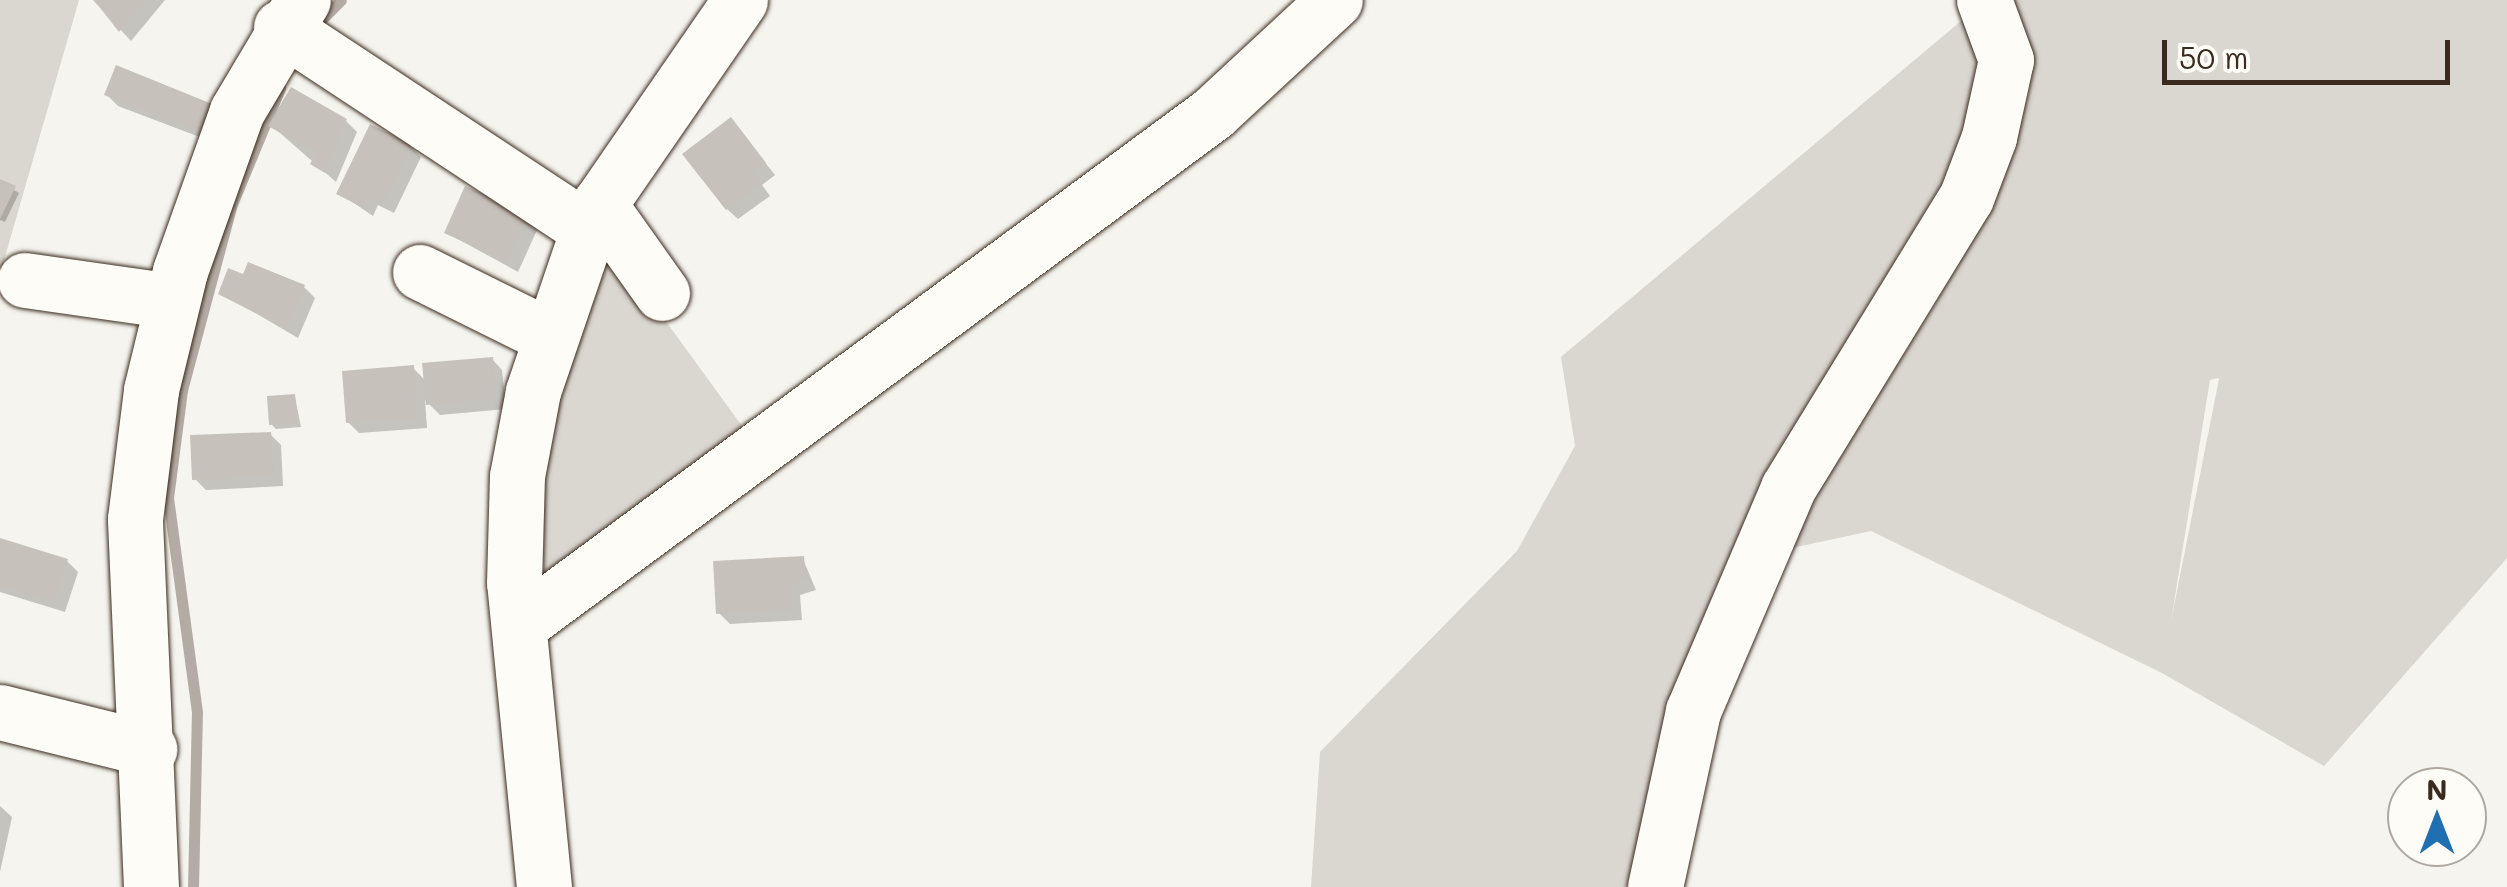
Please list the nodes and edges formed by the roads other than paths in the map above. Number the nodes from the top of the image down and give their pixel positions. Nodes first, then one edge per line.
1 (740, 0) edge
2 (1335, 0) edge
3 (1984, 0) edge
4 (292, 13) edge
5 (594, 216) junction
6 (420, 272) dead end
7 (26, 280) dead end
8 (662, 293) dead end
9 (172, 300) junction
10 (547, 335) junction
11 (521, 624) junction
12 (0, 712) edge
13 (150, 749) junction
14 (151, 887) edge
15 (544, 887) edge
16 (1655, 887) edge

1 - 5 street
2 - 11 street
3 - 16 street
4 - 5 street
4 - 9 street
5 - 8 street
5 - 10 street
6 - 10 street
7 - 9 street
9 - 13 street
10 - 11 street
11 - 15 street
12 - 13 street
13 - 14 street

